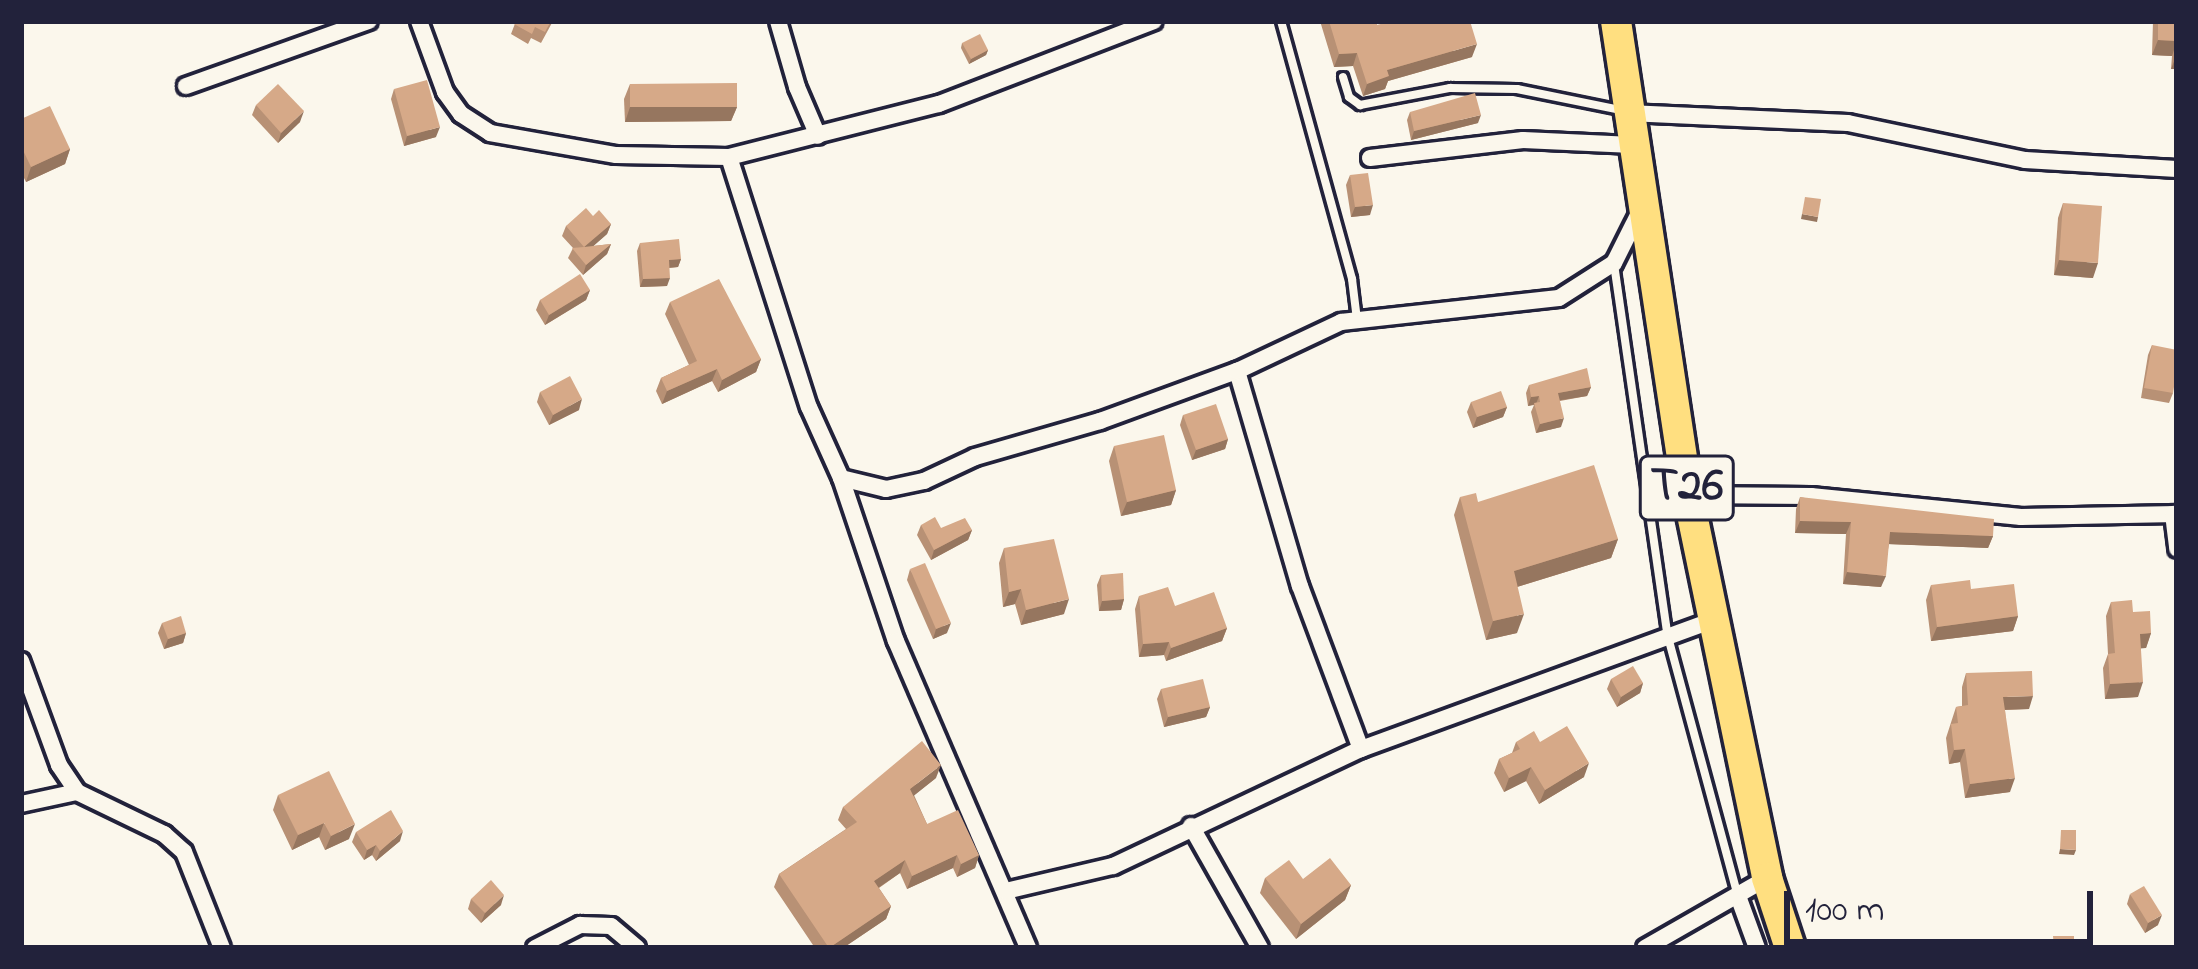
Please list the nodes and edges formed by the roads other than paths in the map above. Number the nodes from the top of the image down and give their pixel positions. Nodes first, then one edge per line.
1 (369, 21) edge
2 (418, 21) edge
3 (778, 21) edge
4 (1154, 21) edge
5 (1281, 21) edge
6 (1616, 21) edge
7 (1342, 77) dead end
8 (186, 86) dead end
9 (1628, 113) junction
10 (818, 136) junction
11 (1634, 145) junction
12 (729, 157) junction
13 (1370, 158) dead end
14 (2177, 170) edge
15 (1643, 205) junction
16 (1614, 263) junction
17 (1358, 319) junction
18 (1237, 370) junction
19 (841, 478) junction
20 (1688, 495) junction
21 (2175, 514) edge
22 (2177, 549) edge
23 (1714, 620) junction
24 (1668, 637) junction
25 (21, 662) edge
26 (1361, 749) junction
27 (77, 793) junction
28 (21, 805) edge
29 (1191, 826) junction
30 (1767, 878) junction
31 (1006, 891) junction
32 (1738, 896) junction
33 (222, 948) edge
34 (535, 948) edge
35 (637, 948) edge
36 (1028, 948) edge
37 (1260, 948) edge
38 (1645, 948) edge
39 (1757, 948) edge
40 (1790, 948) edge

1 - 8 street
2 - 12 street
3 - 10 street
4 - 10 street
5 - 17 lane
6 - 9 highway, T26
7 - 9 lane
9 - 11 highway, T26
9 - 14 street
10 - 12 street
11 - 13 street
11 - 15 highway, T26
12 - 19 street
15 - 16 street
15 - 20 highway, T26
16 - 17 street
16 - 24 lane
17 - 18 street
18 - 19 street
18 - 26 street
19 - 31 street
20 - 21 street
20 - 23 highway, T26
21 - 22 street
23 - 24 street
23 - 30 highway, T26
24 - 26 street
24 - 32 lane
25 - 27 street
26 - 29 street
27 - 28 street
27 - 33 street
29 - 31 street
29 - 37 street
30 - 32 street
30 - 40 highway, T26
31 - 36 street
32 - 38 street
32 - 39 street
34 - 35 street

